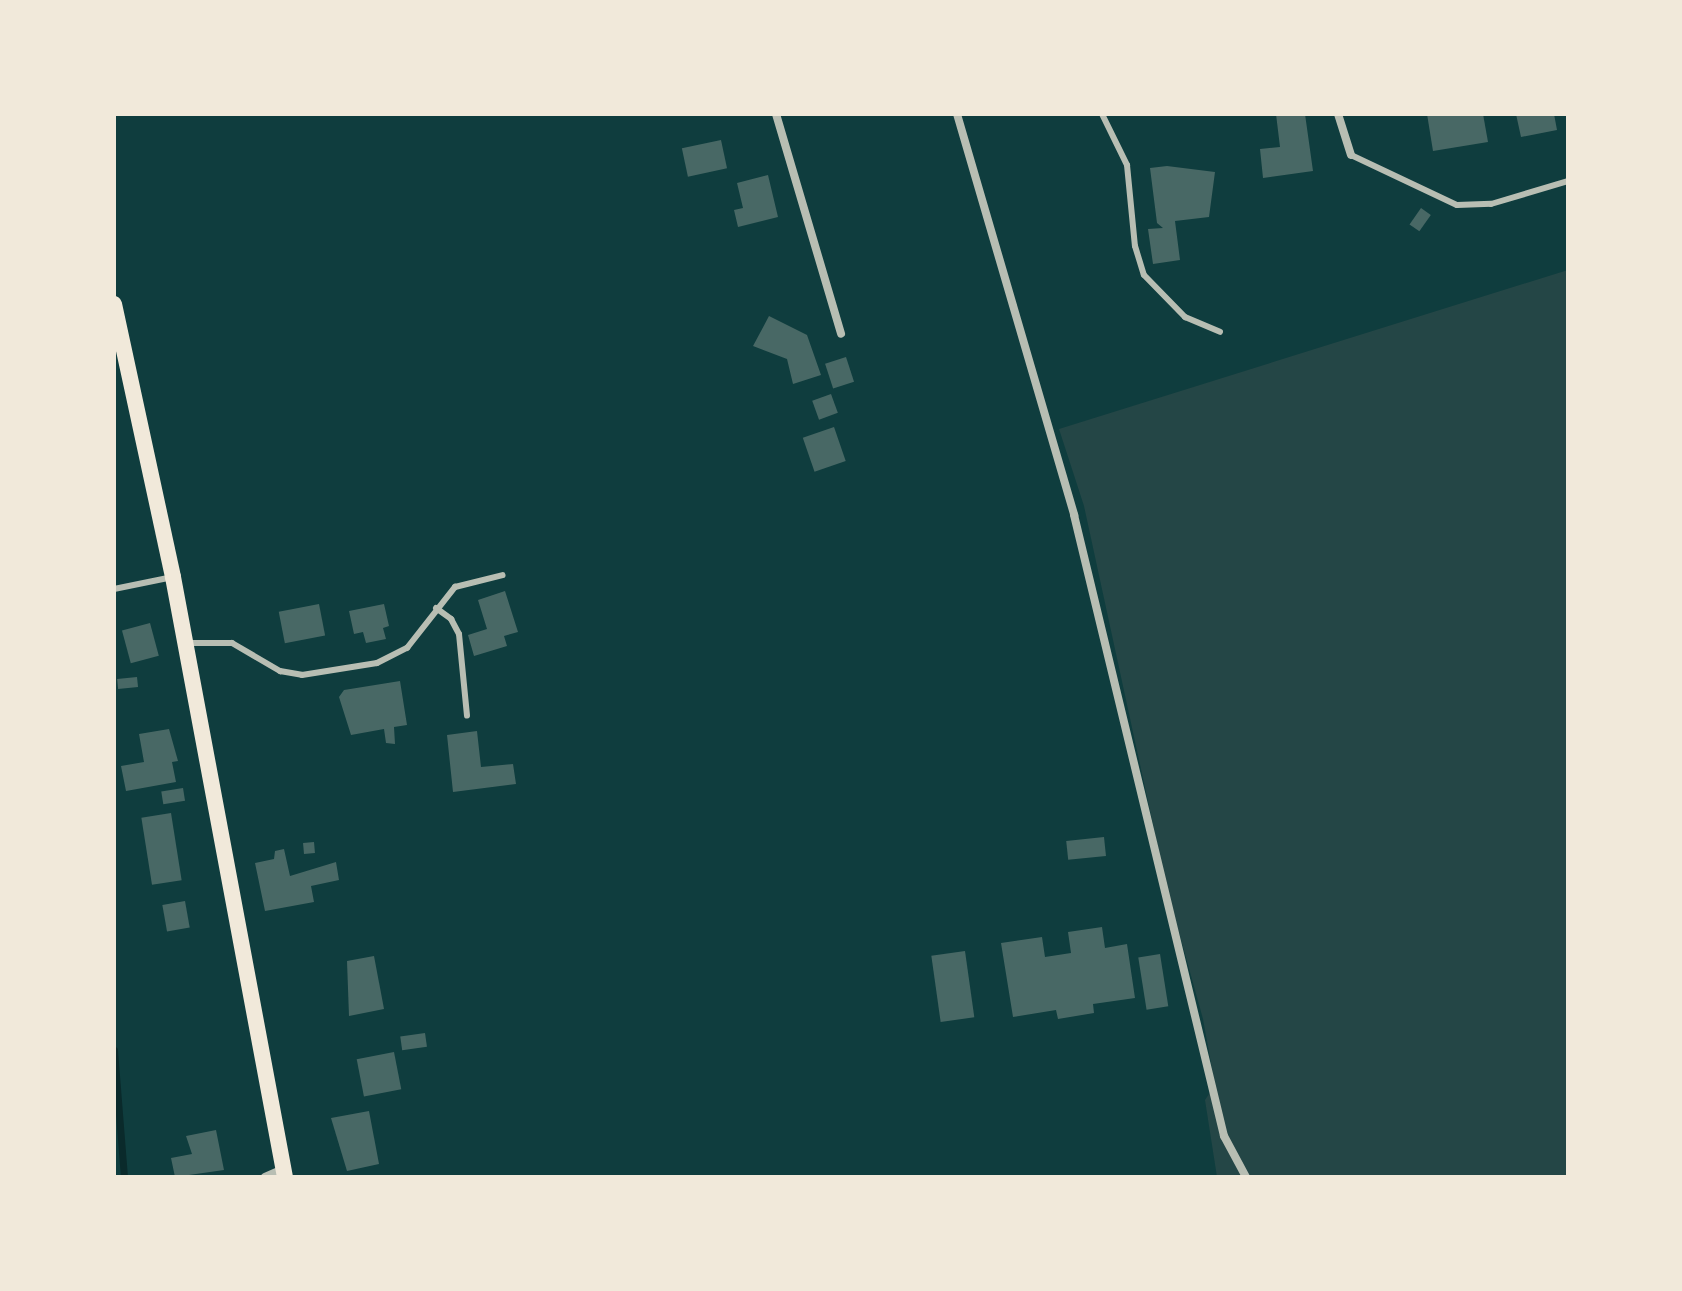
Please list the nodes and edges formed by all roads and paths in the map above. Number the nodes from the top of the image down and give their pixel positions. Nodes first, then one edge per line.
1 (776, 114) edge
2 (957, 114) edge
3 (1102, 114) edge
4 (1338, 114) edge
5 (1351, 155) joint
6 (1568, 181) edge
7 (114, 304) edge
8 (1220, 332) dead end
9 (841, 334) dead end
10 (503, 575) dead end
11 (173, 577) junction
12 (114, 589) edge
13 (436, 608) junction
14 (186, 643) junction
15 (467, 716) dead end
16 (284, 1173) edge
17 (265, 1177) edge
18 (1246, 1177) edge

1 - 9 street
2 - 18 street
3 - 8 lane
4 - 5 street
5 - 6 lane
7 - 11 main road
10 - 13 lane
11 - 12 lane
11 - 14 main road
13 - 14 lane
13 - 15 lane
14 - 16 main road
16 - 17 street

